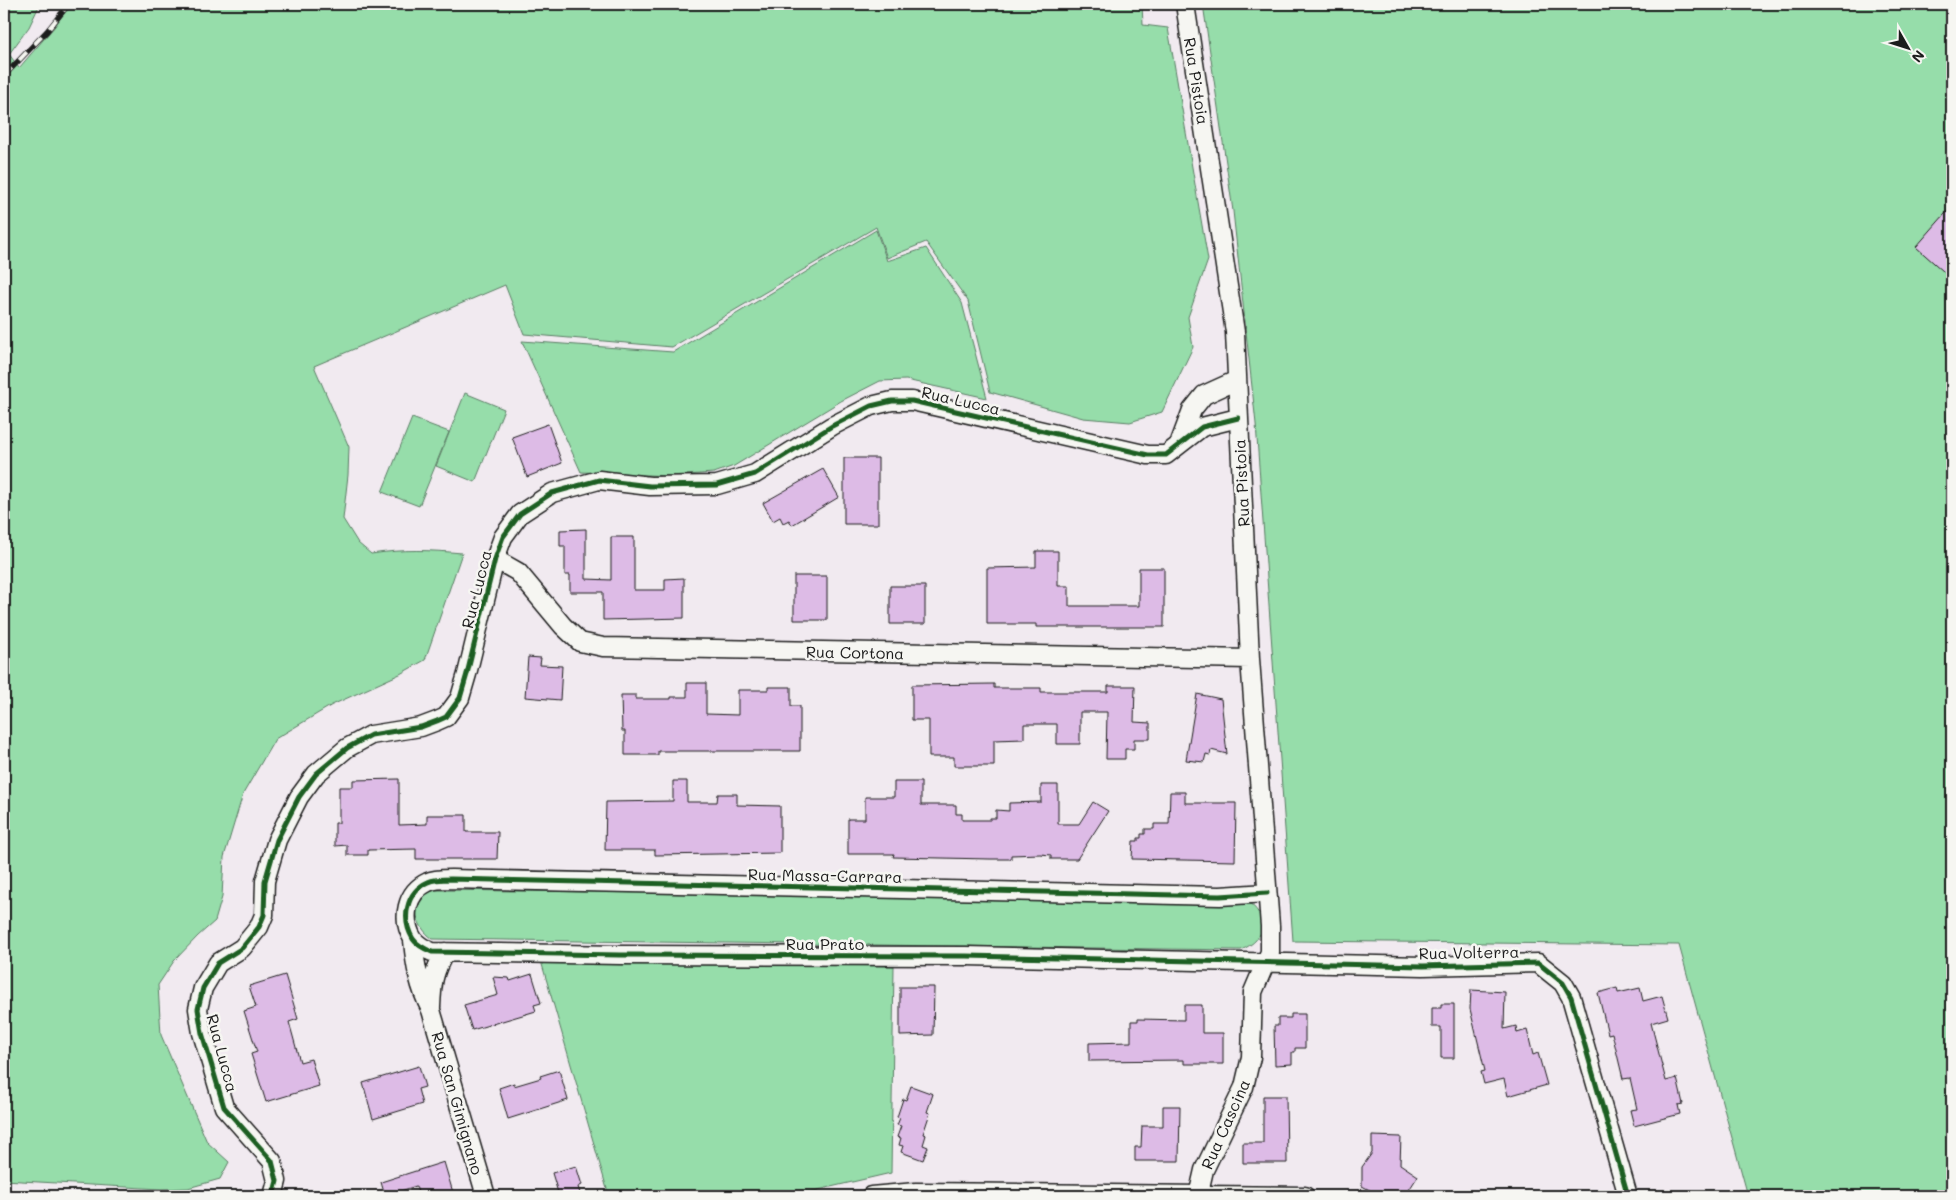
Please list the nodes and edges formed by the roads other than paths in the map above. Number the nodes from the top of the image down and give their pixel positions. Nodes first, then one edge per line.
1 (1185, 4) edge
2 (1237, 380) junction
3 (1238, 418) junction
4 (1179, 445) junction
5 (495, 559) junction
6 (1250, 659) junction
7 (1267, 893) junction
8 (413, 940) junction
9 (445, 952) junction
10 (1265, 963) junction
11 (431, 1010) junction
12 (272, 1196) edge
13 (486, 1196) edge
14 (871, 1196) edge
15 (1198, 1196) edge
16 (1305, 1196) edge
17 (1628, 1196) edge

1 - 2 street, Rua Pistoia
2 - 3 street, Rua Pistoia
2 - 4 street
3 - 4 street, Rua Lucca
3 - 6 street, Rua Pistoia
4 - 5 street, Rua Lucca
5 - 6 street, Rua Cortona
5 - 12 street, Rua Lucca
6 - 7 street, Rua Pistoia
7 - 8 street, Rua Massa-Carrara
7 - 10 street, Rua Pistoia
8 - 9 street, Rua Prato
8 - 11 street, Rua San Gimignano
9 - 10 street, Rua Prato
9 - 11 street, Rua San Gimignano
10 - 15 street, Rua Cascina
10 - 17 street, Rua Volterra
11 - 13 street, Rua San Gimignano
14 - 15 street
15 - 16 street

